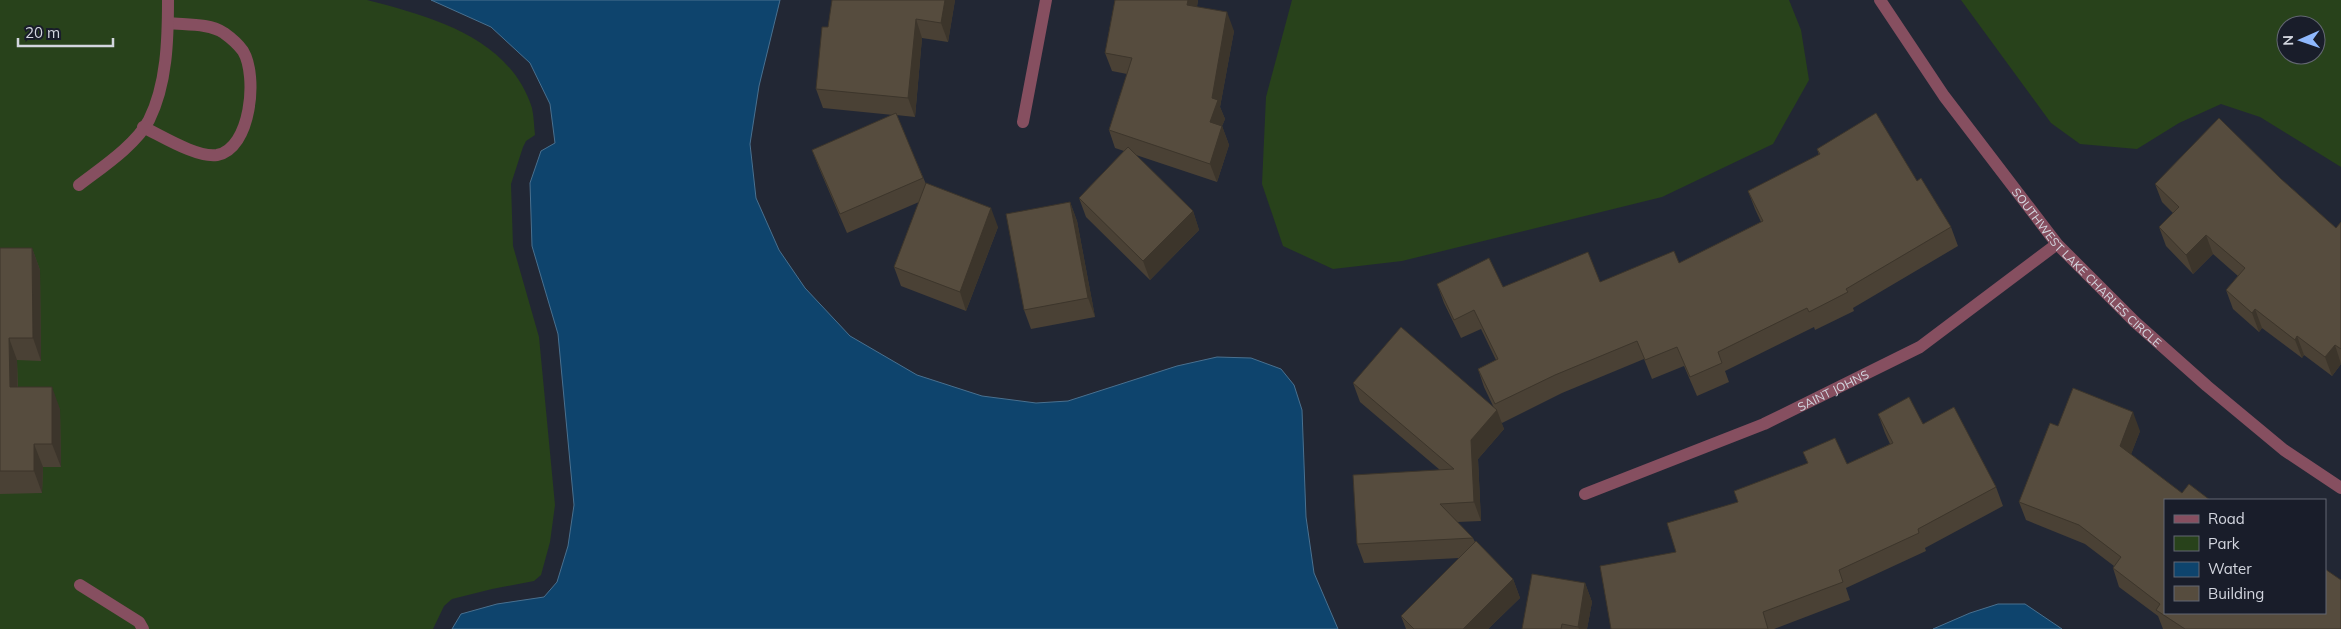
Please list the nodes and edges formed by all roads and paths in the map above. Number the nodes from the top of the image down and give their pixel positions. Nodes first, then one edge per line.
1 (168, 0) edge
2 (1046, 0) edge
3 (1880, 0) edge
4 (168, 23) junction
5 (1023, 122) dead end
6 (143, 127) junction
7 (79, 185) dead end
8 (2057, 244) junction
9 (2341, 488) edge
10 (1585, 494) dead end
11 (80, 585) dead end
12 (143, 629) edge

1 - 4 street
2 - 5 street
3 - 8 street, SOUTHWEST LAKE CHARLES CIRCLE
4 - 6 street
4 - 6 street
6 - 7 street
8 - 9 street, SOUTHWEST LAKE CHARLES CIRCLE
8 - 10 street, SAINT JOHNS
11 - 12 street

